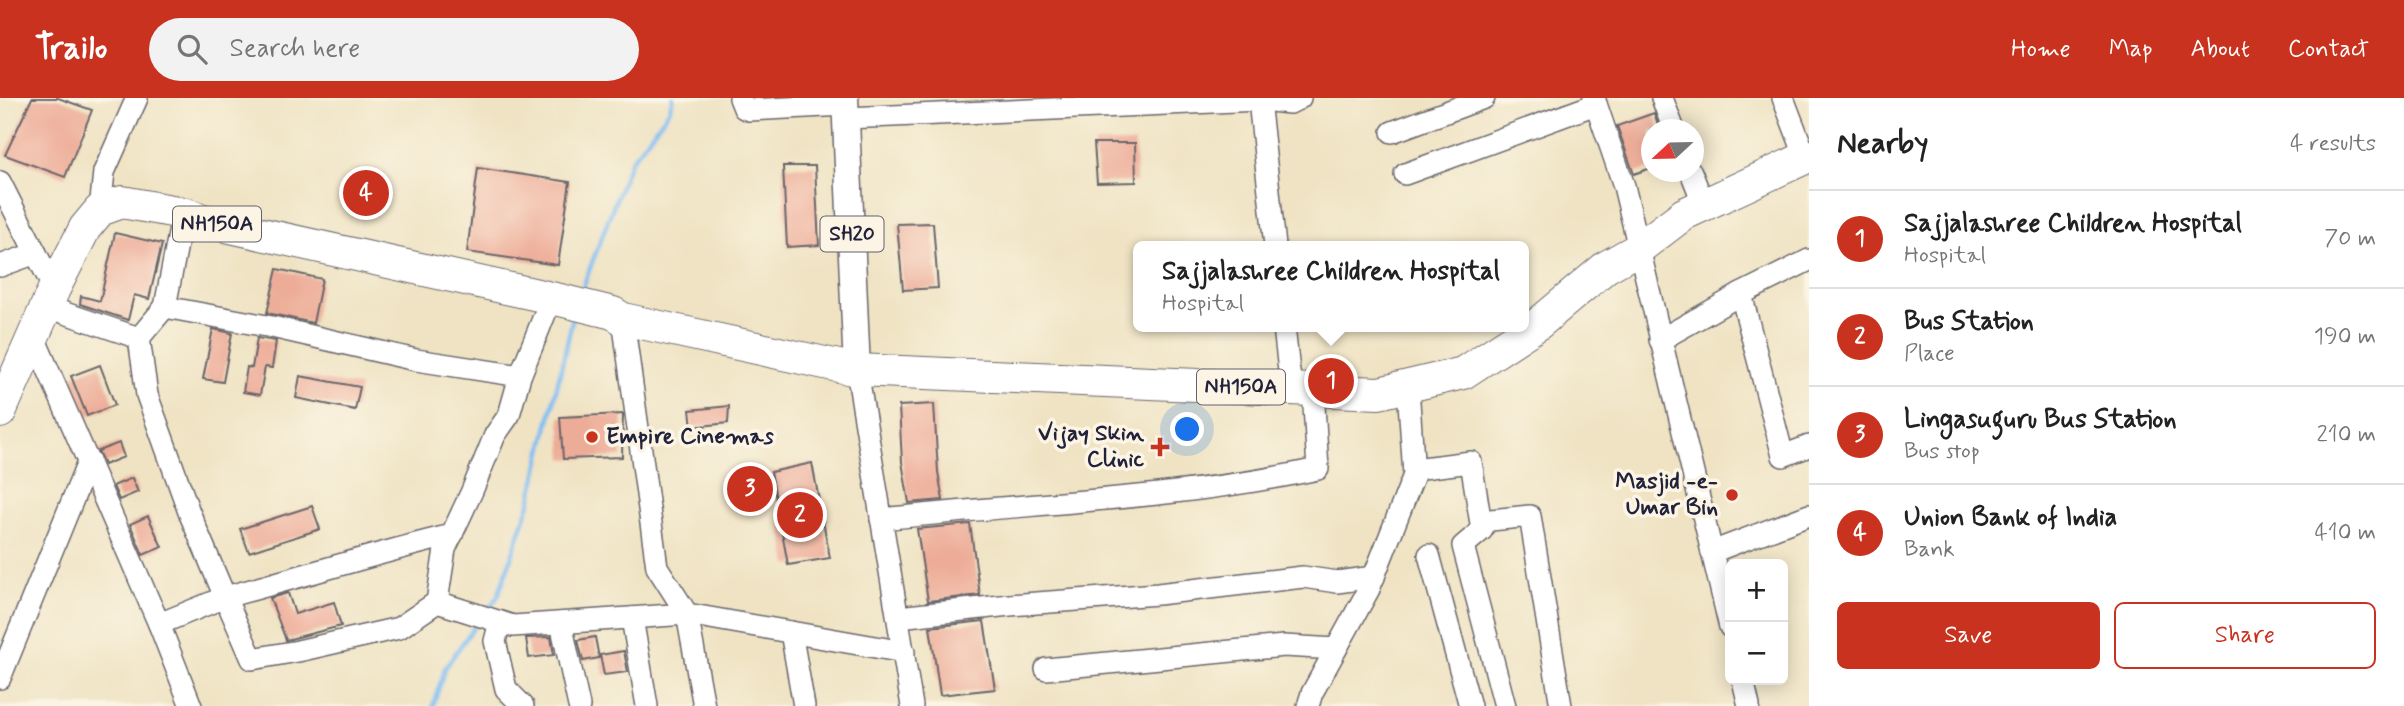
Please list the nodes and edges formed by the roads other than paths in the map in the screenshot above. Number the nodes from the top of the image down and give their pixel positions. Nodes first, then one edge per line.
1 (137, 98) edge
2 (740, 98) edge
3 (1300, 98) edge
4 (1484, 98) edge
5 (1662, 98) edge
6 (1783, 98) edge
7 (1259, 99) edge
8 (1595, 101) edge
9 (940, 106) edge
10 (845, 107) edge
11 (1670, 119) edge
12 (1392, 132) dead end
13 (1807, 157) edge
14 (1405, 174) dead end
15 (0, 182) edge
16 (1695, 182) edge
17 (1704, 205) junction
18 (100, 210) junction
19 (183, 213) junction
20 (1274, 241) edge
21 (1638, 249) junction
22 (36, 253) junction
23 (1809, 260) edge
24 (0, 266) edge
25 (1741, 294) junction
26 (50, 298) junction
27 (554, 299) junction
28 (165, 307) junction
29 (618, 316) junction
30 (1529, 330) edge
31 (1285, 332) edge
32 (1526, 332) edge
33 (33, 335) junction
34 (139, 338) junction
35 (1660, 340) junction
36 (857, 370) junction
37 (520, 376) junction
38 (1408, 387) junction
39 (1302, 389) junction
40 (0, 412) edge
41 (1809, 446) edge
42 (89, 460) junction
43 (1414, 469) junction
44 (1809, 515) edge
45 (881, 519) junction
46 (1481, 521) junction
47 (452, 535) junction
48 (1712, 552) junction
49 (1429, 555) dead end
50 (1374, 577) junction
51 (225, 597) junction
52 (437, 602) junction
53 (687, 614) junction
54 (898, 617) junction
55 (632, 618) junction
56 (1729, 622) edge
57 (561, 623) junction
58 (159, 624) junction
59 (506, 624) junction
60 (791, 632) junction
61 (1336, 649) junction
62 (904, 652) junction
63 (1046, 669) dead end
64 (0, 678) edge
65 (1744, 685) edge
66 (191, 706) edge
67 (523, 706) edge
68 (579, 706) edge
69 (647, 706) edge
70 (704, 706) edge
71 (804, 706) edge
72 (912, 706) edge
73 (1308, 706) edge
74 (1470, 706) edge
75 (1506, 706) edge
76 (1561, 706) edge
77 (1749, 706) edge

1 - 18 street
2 - 10 street
3 - 7 street
4 - 12 street
5 - 11 street
6 - 13 street
7 - 9 street
7 - 20 street
8 - 14 street
8 - 21 street
9 - 10 street
10 - 36 main road, SH20
13 - 17 highway, NH150A
15 - 22 street
16 - 17 street
17 - 21 highway, NH150A
18 - 19 highway, NH150A
18 - 26 highway
19 - 27 highway, NH150A
19 - 28 street
21 - 30 highway, NH150A
21 - 35 street
22 - 24 street
22 - 26 street
23 - 25 street
25 - 35 street
25 - 41 street
26 - 33 highway
26 - 34 street
27 - 29 highway, NH150A
27 - 37 street
28 - 34 street
28 - 37 street
29 - 36 highway, NH150A
29 - 53 street
31 - 39 street
32 - 38 highway, NH150A
33 - 40 highway
33 - 42 street
34 - 51 street
35 - 48 street
36 - 39 highway, NH150A
36 - 45 street
37 - 47 street
38 - 39 highway, NH150A
38 - 43 street
39 - 45 street
42 - 58 street
42 - 64 street
43 - 46 street
43 - 50 street
44 - 48 street
45 - 54 street
46 - 75 street
46 - 76 street
47 - 51 street
47 - 52 street
48 - 56 street
49 - 74 street
50 - 54 street
50 - 61 street
51 - 52 street
51 - 58 street
52 - 59 street
53 - 55 street
53 - 60 street
53 - 70 street
54 - 62 street
55 - 57 street
55 - 69 street
57 - 59 street
57 - 68 street
58 - 66 street
59 - 67 street
60 - 62 street
60 - 71 street
61 - 63 street
61 - 73 street
62 - 72 street
65 - 77 street

